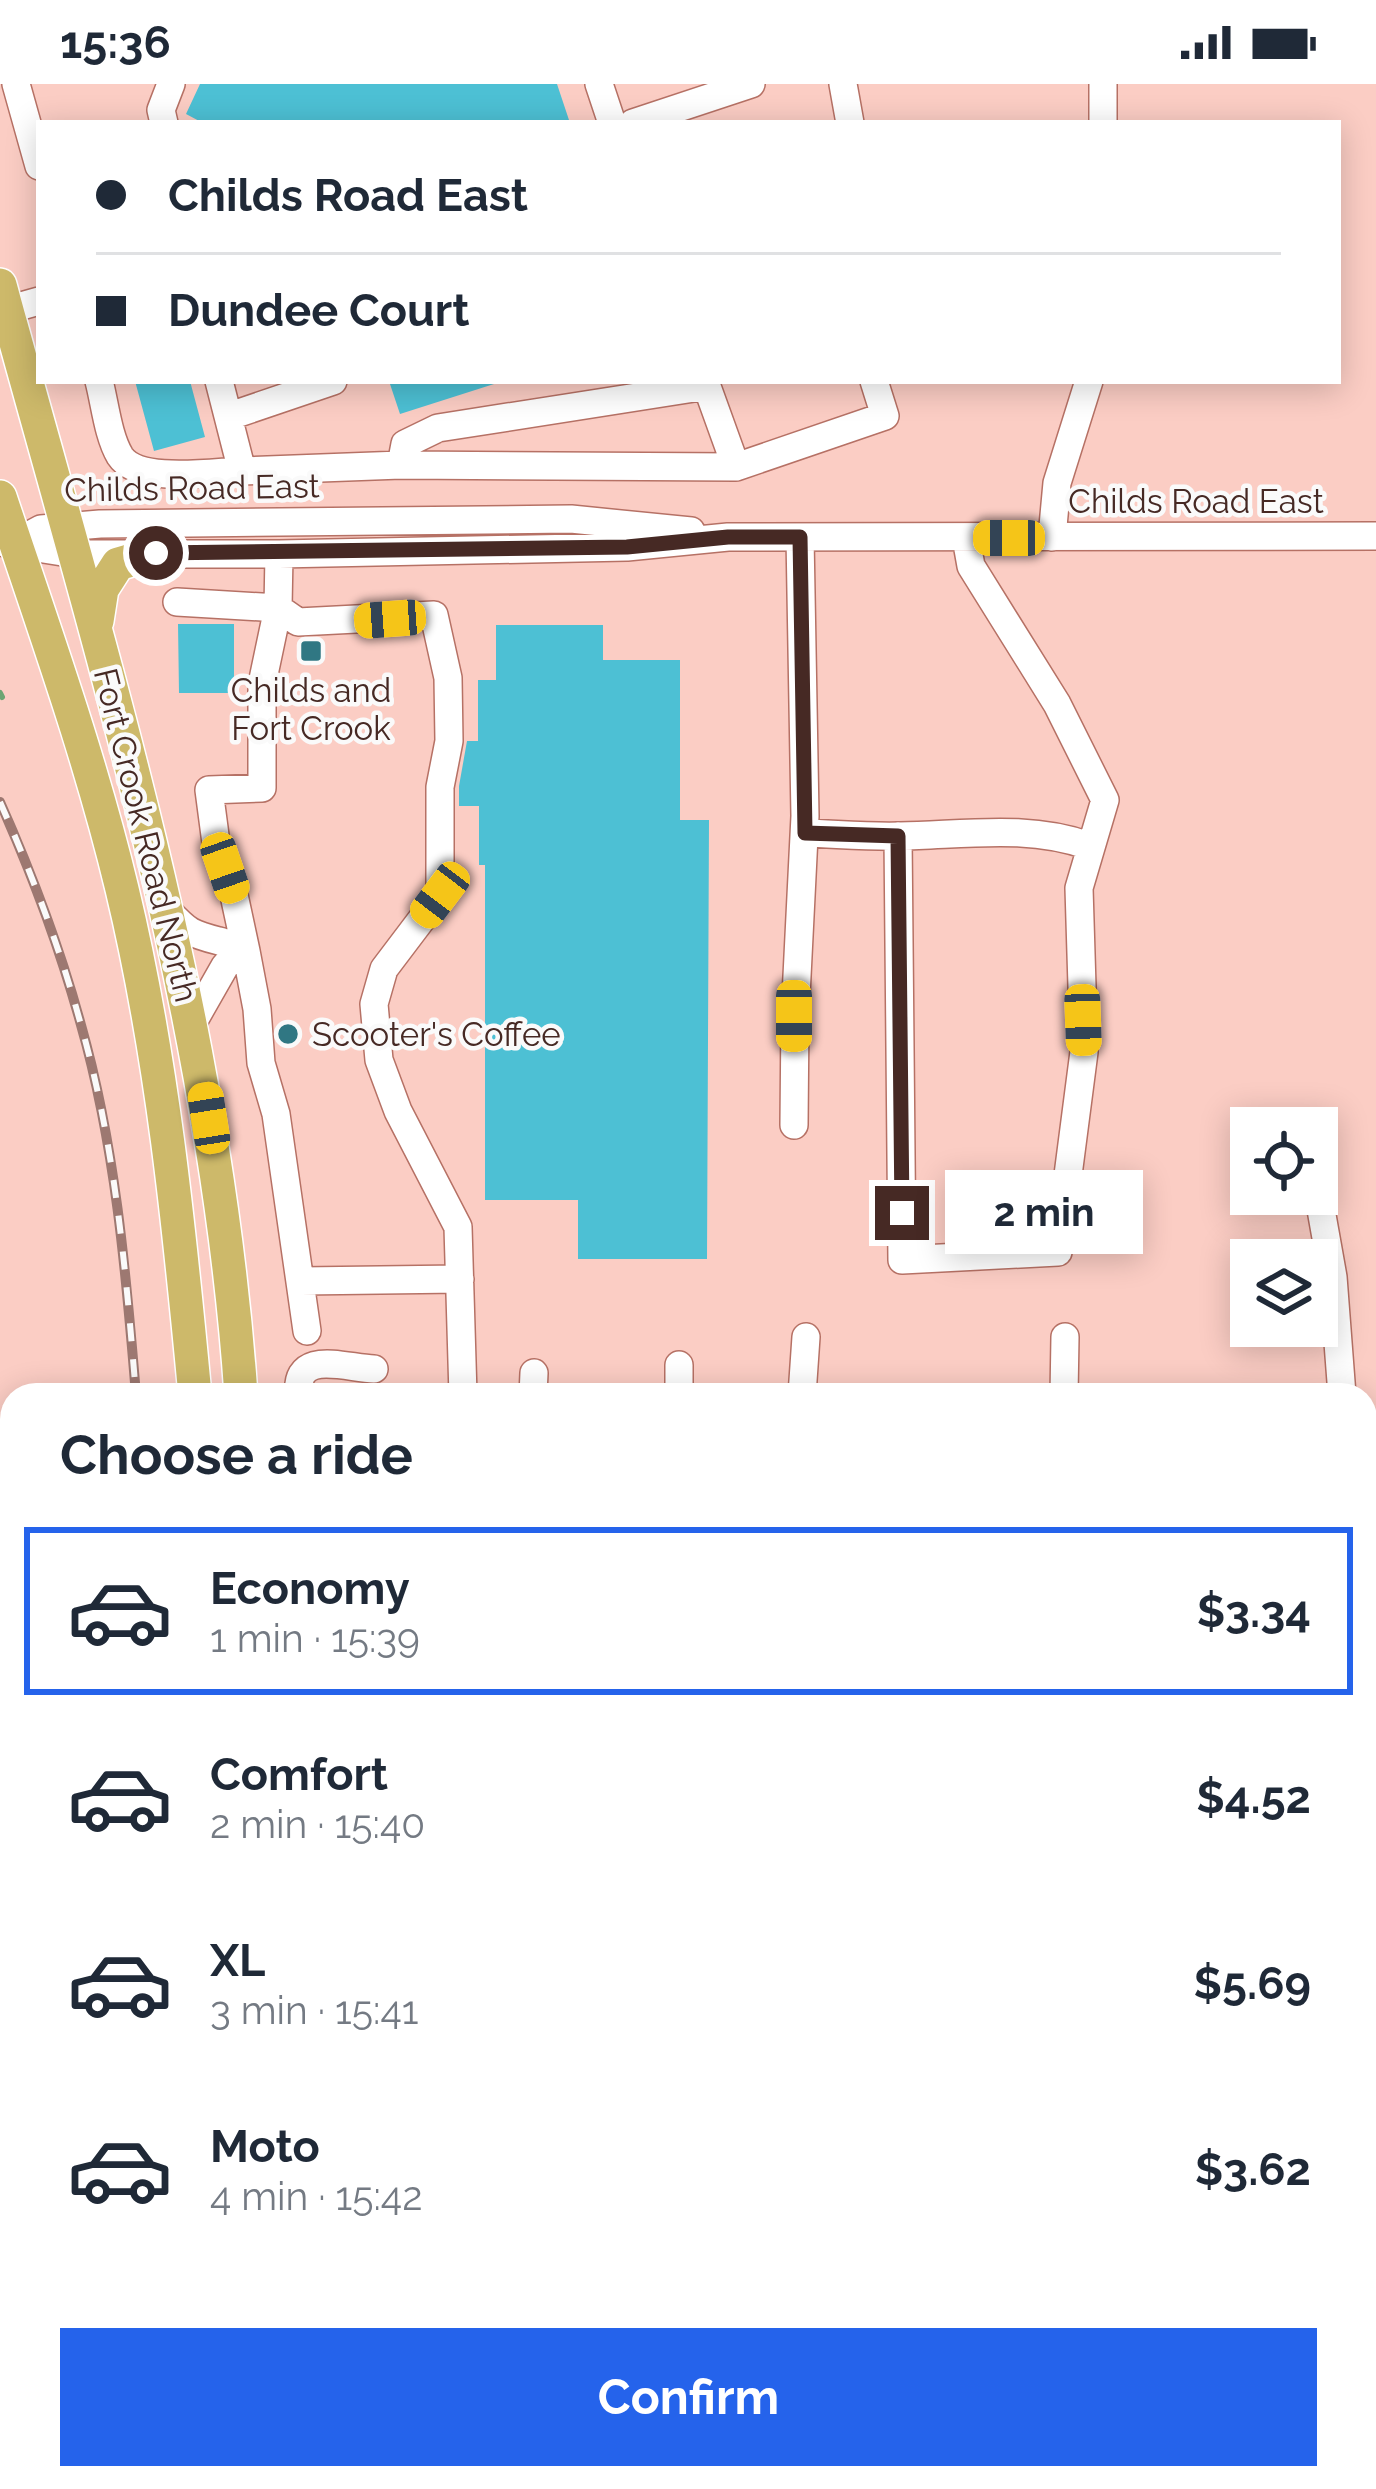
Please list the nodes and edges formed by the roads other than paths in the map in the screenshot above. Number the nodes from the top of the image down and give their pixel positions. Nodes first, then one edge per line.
1 (16, 84) edge
2 (171, 84) edge
3 (600, 84) edge
4 (843, 84) edge
5 (1103, 84) edge
6 (743, 85) edge
7 (163, 120) edge
8 (611, 120) edge
9 (642, 120) edge
10 (849, 120) edge
11 (1102, 120) edge
12 (36, 155) edge
13 (15, 299) edge
14 (36, 380) edge
15 (37, 384) edge
16 (100, 384) edge
17 (220, 384) edge
18 (324, 384) edge
19 (696, 384) edge
20 (875, 384) edge
21 (1088, 384) edge
22 (230, 416) junction
23 (401, 465) junction
24 (736, 467) junction
25 (242, 471) junction
26 (0, 496) edge
27 (1376, 536) edge
28 (728, 537) junction
29 (800, 537) junction
30 (1052, 537) junction
31 (966, 538) junction
32 (71, 539) junction
33 (8, 542) edge
34 (156, 553) junction
35 (279, 554) junction
36 (0, 575) edge
37 (178, 602) dead end
38 (278, 608) junction
39 (96, 629) junction
40 (47, 641) junction
41 (805, 833) junction
42 (898, 836) junction
43 (1089, 847) junction
44 (168, 911) junction
45 (242, 951) junction
46 (192, 1024) junction
47 (794, 1125) dead end
48 (1322, 1215) edge
49 (460, 1279) junction
50 (301, 1281) junction
51 (308, 1331) dead end
52 (806, 1337) dead end
53 (1065, 1337) dead end
54 (679, 1365) dead end
55 (374, 1369) dead end
56 (195, 1383) edge
57 (241, 1383) edge
58 (298, 1383) edge
59 (463, 1383) edge
60 (679, 1383) edge
61 (803, 1383) edge
62 (1064, 1383) edge
63 (1341, 1383) edge

1 - 12 street
2 - 7 street
3 - 8 street
4 - 10 street
5 - 11 street
6 - 9 street
13 - 14 main road, Fort Crook Road North
15 - 32 main road, Fort Crook Road North
16 - 25 street
17 - 22 street
18 - 22 street
19 - 23 street
19 - 24 street
20 - 24 street
21 - 30 street
22 - 25 street
23 - 24 street
23 - 25 street
26 - 33 main road
27 - 30 street, Childs Road East
28 - 29 street, Childs Road East
28 - 32 street, Childs Road East
28 - 35 street, Childs Road East
29 - 31 street, Childs Road East
29 - 41 street
30 - 31 street, Childs Road East
31 - 43 street
32 - 33 street, Childs Road East
32 - 34 street, Childs Road East
32 - 39 main road, Fort Crook Road North
33 - 40 main road
34 - 35 street, Childs Road East
34 - 39 main road
35 - 38 street
36 - 40 main road
37 - 38 street
38 - 45 street
38 - 49 street
39 - 44 main road, Fort Crook Road North
40 - 56 main road
41 - 42 street
41 - 47 street
42 - 43 street
42 - 43 street
44 - 45 street
44 - 46 main road, Fort Crook Road North
45 - 46 street
45 - 50 street
46 - 57 main road, Fort Crook Road North
48 - 63 street
49 - 50 street
49 - 59 street
50 - 51 street
52 - 61 street
53 - 62 street
54 - 60 street
55 - 58 street

